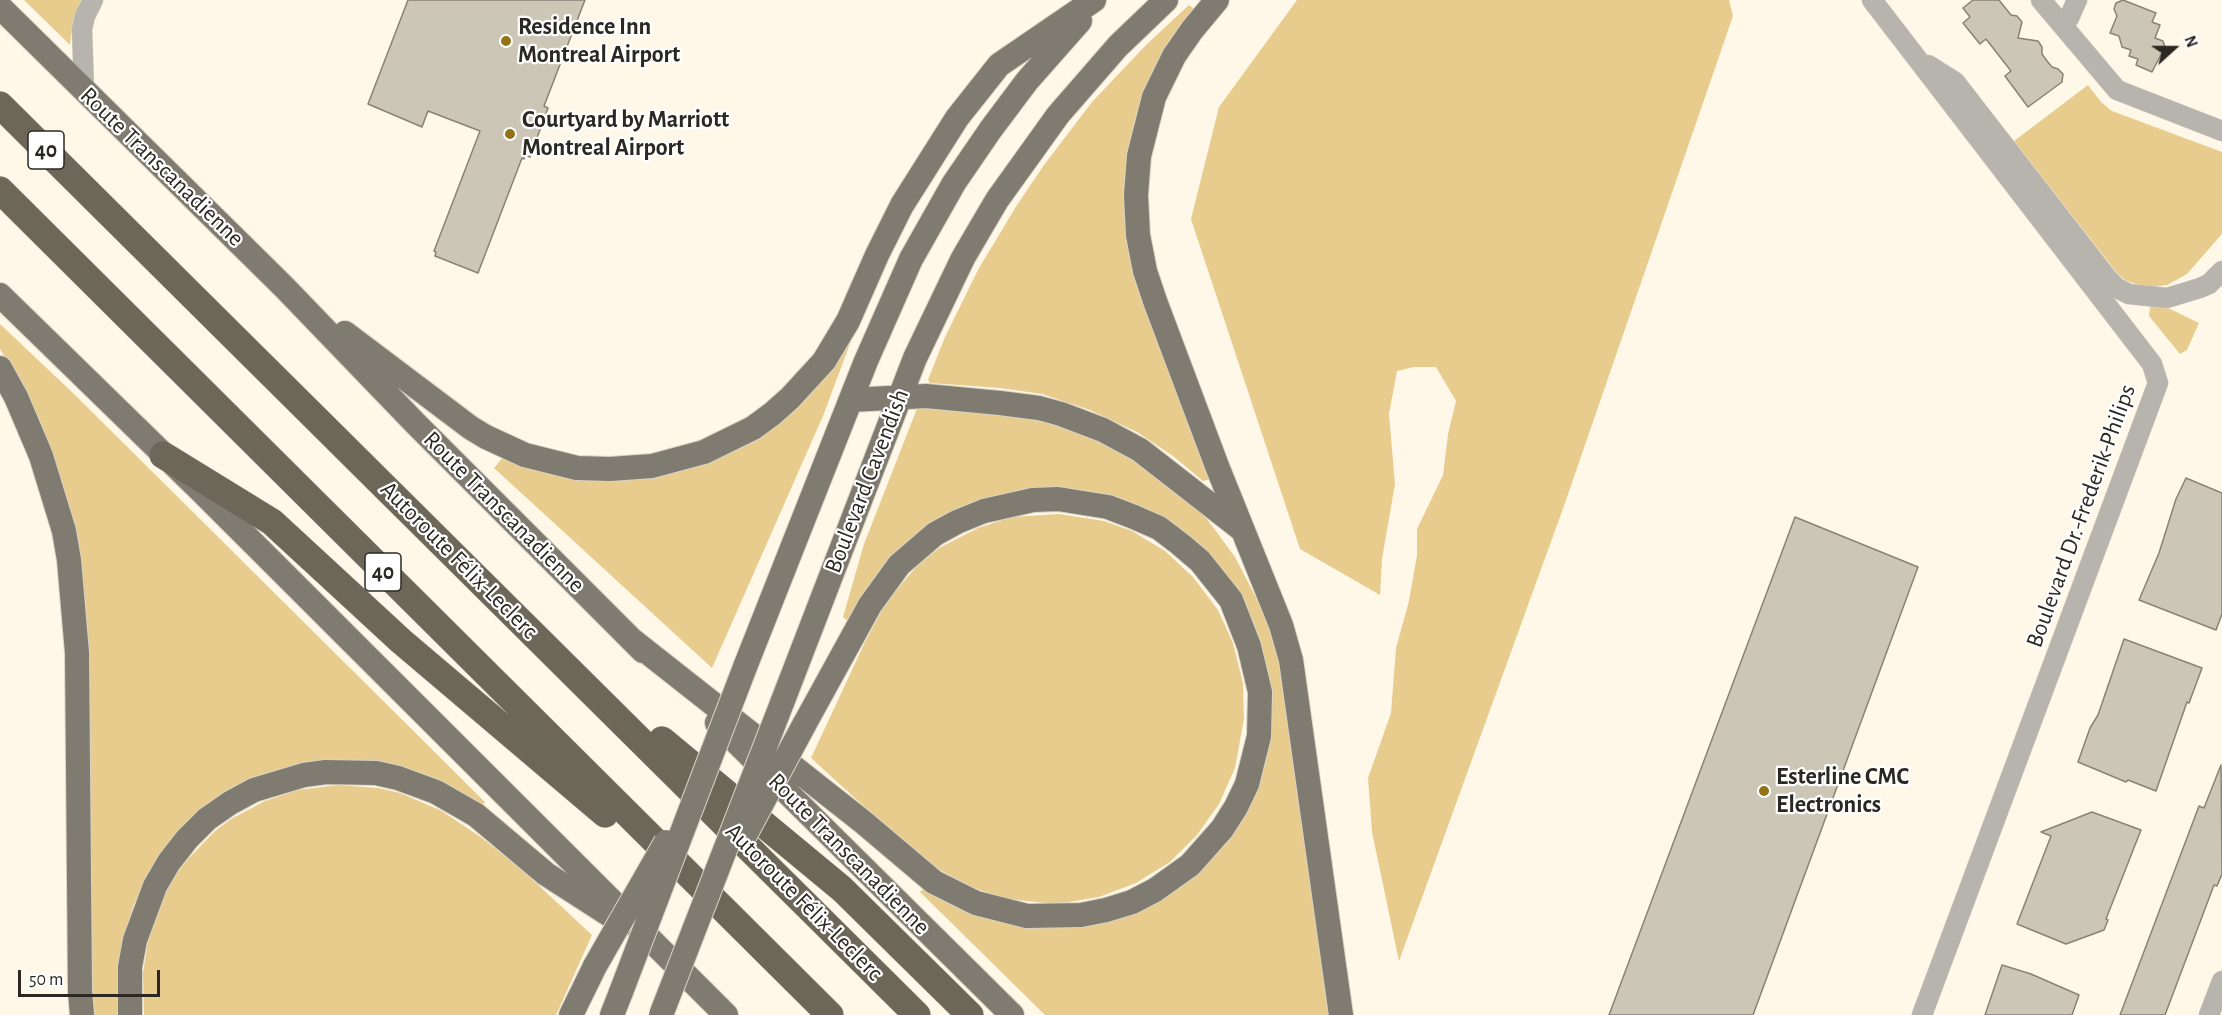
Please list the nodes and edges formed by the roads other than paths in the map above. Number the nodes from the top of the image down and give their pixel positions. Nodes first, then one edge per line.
1 (93, 0) edge
2 (1094, 0) edge
3 (1100, 0) edge
4 (1166, 0) edge
5 (1217, 0) edge
6 (1872, 0) edge
7 (2041, 0) edge
8 (2077, 0) edge
9 (0, 7) edge
10 (2062, 24) junction
11 (1916, 57) junction
12 (84, 90) junction
13 (0, 105) edge
14 (2222, 131) edge
15 (0, 190) edge
16 (2215, 277) edge
17 (284, 287) junction
18 (0, 295) edge
19 (0, 368) edge
20 (900, 397) junction
21 (851, 400) junction
22 (163, 455) junction
23 (1242, 529) junction
24 (527, 628) junction
25 (632, 640) junction
26 (706, 772) junction
27 (695, 927) junction
28 (658, 947) junction
29 (767, 953) junction
30 (2222, 981) edge
31 (82, 1015) edge
32 (130, 1015) edge
33 (571, 1015) edge
34 (612, 1015) edge
35 (661, 1015) edge
36 (726, 1015) edge
37 (830, 1015) edge
38 (917, 1015) edge
39 (970, 1015) edge
40 (1012, 1015) edge
41 (1341, 1015) edge
42 (1922, 1015) edge
43 (2209, 1015) edge

1 - 12 street
2 - 17 main road
3 - 21 main road, Boulevard Cavendish
4 - 20 main road, Boulevard Cavendish
5 - 23 main road
6 - 11 street, Boulevard Dr.-Frederik-Philips
7 - 10 street
8 - 10 street
9 - 12 main road, Route Transcanadienne
10 - 14 street
11 - 16 street, Boulevard Dr.-Frederik-Philips
11 - 42 street, Boulevard Dr.-Frederik-Philips
12 - 17 main road, Route Transcanadienne
13 - 24 highway, Autoroute Félix-Leclerc / 40
15 - 29 highway, 40
17 - 25 main road, Route Transcanadienne
18 - 22 main road
19 - 31 main road
20 - 21 main road
20 - 23 main road
20 - 27 main road, Boulevard Cavendish, bridge
21 - 26 main road, Boulevard Cavendish, bridge
22 - 28 main road
22 - 29 highway
23 - 41 main road
24 - 38 highway, Autoroute Félix-Leclerc / 40
24 - 39 highway
25 - 27 main road, bridge
25 - 40 main road, Route Transcanadienne
26 - 33 main road, bridge
26 - 34 main road, Boulevard Cavendish, bridge
27 - 35 main road, Boulevard Cavendish, bridge
28 - 32 main road
28 - 36 main road
29 - 37 highway, 40
30 - 43 street

